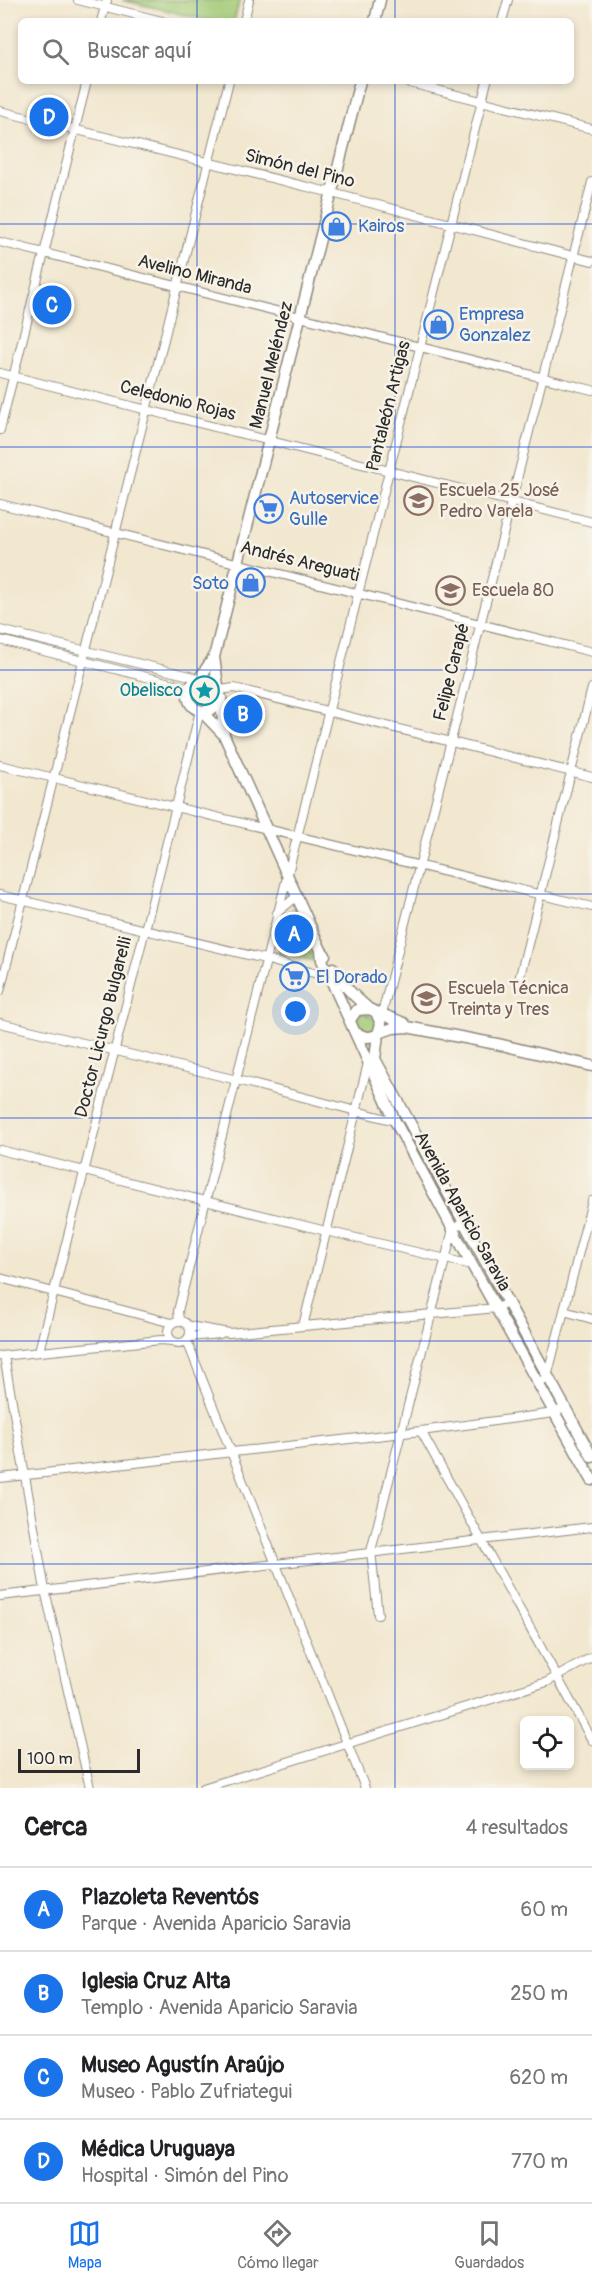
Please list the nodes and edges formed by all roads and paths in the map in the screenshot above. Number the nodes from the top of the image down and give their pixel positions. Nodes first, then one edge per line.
1 (78, 0) edge
2 (249, 0) edge
3 (380, 0) edge
4 (508, 0) edge
5 (106, 3) edge
6 (102, 18) edge
7 (153, 18) edge
8 (245, 18) edge
9 (376, 18) edge
10 (503, 18) edge
11 (86, 84) edge
12 (228, 84) edge
13 (359, 84) edge
14 (413, 84) edge
15 (487, 84) edge
16 (482, 102) junction
17 (0, 111) edge
18 (75, 129) junction
19 (592, 129) edge
20 (209, 162) junction
21 (592, 182) edge
22 (332, 193) junction
23 (451, 225) junction
24 (0, 242) edge
25 (44, 253) junction
26 (574, 257) junction
27 (592, 261) edge
28 (178, 286) junction
29 (300, 317) junction
30 (420, 347) junction
31 (0, 373) edge
32 (13, 376) junction
33 (542, 379) junction
34 (592, 390) edge
35 (147, 410) junction
36 (0, 430) edge
37 (269, 440) junction
38 (389, 471) junction
39 (511, 503) junction
40 (0, 504) edge
41 (592, 522) edge
42 (116, 533) junction
43 (238, 563) junction
44 (358, 592) junction
45 (480, 623) junction
46 (0, 630) edge
47 (0, 640) edge
48 (86, 651) junction
49 (592, 652) edge
50 (214, 657) junction
51 (84, 661) junction
52 (195, 682) junction
53 (592, 687) edge
54 (220, 691) junction
55 (201, 711) junction
56 (328, 713) junction
57 (224, 735) junction
58 (451, 742) junction
59 (0, 765) edge
60 (571, 772) junction
61 (592, 777) edge
62 (54, 778) junction
63 (176, 807) junction
64 (267, 829) junction
65 (297, 836) junction
66 (419, 866) junction
67 (287, 874) junction
68 (540, 894) junction
69 (0, 895) edge
70 (297, 896) junction
71 (22, 900) junction
72 (592, 907) edge
73 (277, 914) junction
74 (144, 930) junction
75 (321, 950) junction
76 (265, 959) junction
77 (331, 978) junction
78 (518, 984) dead end
79 (0, 991) edge
80 (376, 1012) junction
81 (350, 1020) junction
82 (0, 1023) edge
83 (407, 1027) junction
84 (356, 1033) junction
85 (378, 1033) junction
86 (114, 1050) junction
87 (368, 1063) junction
88 (592, 1066) edge
89 (237, 1080) junction
90 (356, 1109) junction
91 (395, 1120) junction
92 (0, 1150) edge
93 (85, 1170) junction
94 (592, 1201) edge
95 (206, 1202) junction
96 (464, 1222) junction
97 (453, 1229) junction
98 (326, 1231) junction
99 (445, 1258) junction
100 (472, 1265) junction
101 (0, 1278) edge
102 (54, 1291) junction
103 (502, 1305) junction
104 (564, 1311) junction
105 (432, 1313) junction
106 (592, 1318) edge
107 (175, 1322) junction
108 (189, 1326) junction
109 (303, 1326) junction
110 (229, 1333) junction
111 (188, 1339) junction
112 (172, 1341) junction
113 (39, 1351) junction
114 (2, 1356) edge
115 (543, 1380) junction
116 (559, 1410) junction
117 (421, 1431) junction
118 (401, 1432) junction
119 (230, 1452) junction
120 (592, 1457) edge
121 (25, 1475) junction
122 (0, 1478) edge
123 (592, 1480) edge
124 (592, 1527) edge
125 (481, 1540) junction
126 (371, 1551) junction
127 (275, 1563) junction
128 (45, 1590) junction
129 (0, 1596) edge
130 (378, 1615) dead end
131 (592, 1657) edge
132 (556, 1677) junction
133 (592, 1740) edge
134 (347, 1745) junction
135 (90, 1788) edge
136 (202, 1788) edge
137 (365, 1788) edge

1 - 5 street
2 - 8 street
3 - 9 street
4 - 10 street
5 - 6 street
5 - 7 street
11 - 18 street
12 - 20 street
13 - 22 street, Manuel Meléndez
14 - 16 street
15 - 16 street, Pantaleón Artigas
16 - 19 street
16 - 23 street, Pantaleón Artigas
17 - 18 street, Simón del Pino
18 - 20 street, Simón del Pino
18 - 25 street
20 - 22 street, Simón del Pino
20 - 28 street
21 - 26 street, Felipe Carapé
22 - 23 street, Simón del Pino
22 - 29 street, Manuel Meléndez
23 - 26 street, Simón del Pino
23 - 30 street, Pantaleón Artigas
24 - 25 street, Avelino Miranda
25 - 28 street, Avelino Miranda
25 - 32 street
26 - 27 street, Simón del Pino
26 - 33 street, Felipe Carapé
28 - 29 street, Avelino Miranda
28 - 35 street
29 - 30 street, Avelino Miranda
29 - 37 street, Manuel Meléndez
30 - 33 street, Avelino Miranda
30 - 38 street, Pantaleón Artigas
31 - 32 street, Celedonio Rojas
32 - 35 street, Celedonio Rojas
32 - 36 street
33 - 34 street, Avelino Miranda
33 - 39 street, Felipe Carapé
35 - 37 street, Celedonio Rojas
35 - 42 street
37 - 38 street, Celedonio Rojas
37 - 43 street, Manuel Meléndez
38 - 39 street, Celedonio Rojas
38 - 44 street, Pantaleón Artigas
39 - 41 street, Celedonio Rojas
39 - 45 street, Felipe Carapé
40 - 42 street, Andrés Areguati
42 - 43 street, Andrés Areguati
42 - 48 street
43 - 44 street, Andrés Areguati
43 - 50 street, Manuel Meléndez
44 - 45 street, Andrés Areguati
44 - 56 street, Pantaleón Artigas
45 - 49 street, Andrés Areguati
45 - 58 street, Felipe Carapé
46 - 48 street
47 - 51 street
48 - 51 street
48 - 52 street
50 - 52 street, Manuel Meléndez
50 - 54 street, Manuel Meléndez
51 - 52 street
51 - 62 street
52 - 54 street
52 - 55 street
53 - 60 street
54 - 55 street
54 - 56 street
54 - 57 street, Avenida Aparicio Saravia
55 - 57 street, Avenida Aparicio Saravia
55 - 63 street, Doctor Licurgo Bulgarelli
56 - 58 street
56 - 65 street, Pantaleón Artigas
57 - 64 street, Avenida Aparicio Saravia
58 - 60 street
58 - 66 street, Felipe Carapé
59 - 62 street
60 - 61 street
60 - 68 street
62 - 63 street
62 - 71 street
63 - 64 street
63 - 74 street, Doctor Licurgo Bulgarelli
64 - 65 street
64 - 67 street, Avenida Aparicio Saravia
65 - 66 street
65 - 67 street, Pantaleón Artigas
66 - 68 street
66 - 80 street, Felipe Carapé
67 - 70 street, Avenida Aparicio Saravia
67 - 73 street, Pantaleón Artigas
68 - 72 street
68 - 78 street
69 - 71 street
70 - 73 street
70 - 75 street, Avenida Aparicio Saravia
71 - 74 street
71 - 79 street
73 - 76 street, Pantaleón Artigas
74 - 76 street
74 - 86 street, Doctor Licurgo Bulgarelli
75 - 77 street, Avenida Aparicio Saravia
75 - 80 street, Avenida Aparicio Saravia
76 - 77 street
76 - 89 street, Pantaleón Artigas
77 - 81 street, Avenida Aparicio Saravia
80 - 81 street
80 - 83 street, Avenida Aparicio Saravia
80 - 85 street
81 - 84 street, Avenida Aparicio Saravia
82 - 86 street
83 - 85 street
83 - 88 street
84 - 85 street
84 - 87 street, Avenida Aparicio Saravia
85 - 96 street, Avenida Aparicio Saravia
86 - 89 street
86 - 93 street, Doctor Licurgo Bulgarelli
87 - 90 street
87 - 91 street, Avenida Aparicio Saravia
89 - 90 street
89 - 95 street, Pantaleón Artigas
90 - 91 street
90 - 98 street
91 - 97 street, Avenida Aparicio Saravia
92 - 93 street
93 - 95 street
93 - 102 street, Doctor Licurgo Bulgarelli
94 - 104 street
95 - 98 street
95 - 107 street, Pantaleón Artigas
96 - 97 street
96 - 103 street, Avenida Aparicio Saravia
97 - 99 street
97 - 100 street, Avenida Aparicio Saravia
98 - 99 street
98 - 109 street
99 - 100 street
99 - 105 street
100 - 103 street, Avenida Aparicio Saravia
101 - 102 street
102 - 107 street
102 - 113 street, Doctor Licurgo Bulgarelli
103 - 105 street
103 - 115 street, Avenida Aparicio Saravia
104 - 106 street
104 - 115 street
105 - 109 street
105 - 118 street
107 - 108 street
107 - 112 street
108 - 110 street
108 - 111 street
109 - 110 street
110 - 111 street
111 - 112 street
111 - 119 street
112 - 113 street
113 - 114 street
114 - 121 street
115 - 116 street, Avenida Aparicio Saravia
116 - 117 street
116 - 120 street, Avenida Aparicio Saravia
116 - 123 street, Avenida Aparicio Saravia
117 - 118 street
117 - 125 street
118 - 119 street
118 - 126 street
119 - 121 street
119 - 127 street
121 - 122 street
121 - 128 street
124 - 125 street
125 - 126 street
125 - 132 street
126 - 127 street
126 - 130 street
127 - 128 street
127 - 134 street
128 - 129 street
128 - 135 street
131 - 132 street
132 - 133 street
132 - 134 street
134 - 136 street
134 - 137 street

